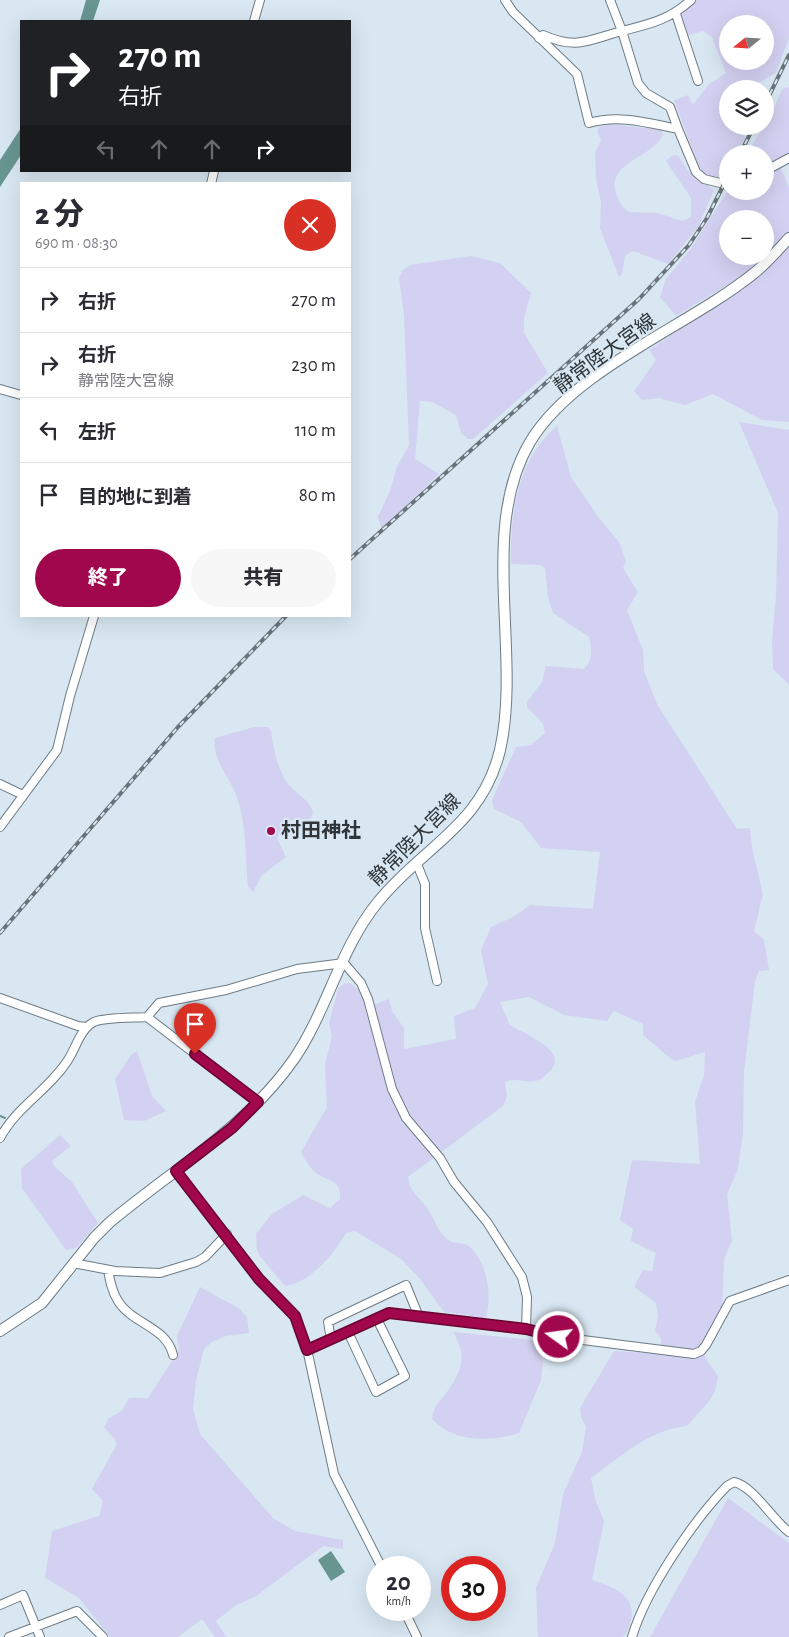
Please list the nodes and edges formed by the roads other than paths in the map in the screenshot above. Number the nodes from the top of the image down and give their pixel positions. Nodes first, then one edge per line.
1 (260, 0) edge
2 (505, 0) edge
3 (610, 0) edge
4 (692, 0) edge
5 (676, 14) junction
6 (254, 20) edge
7 (622, 30) junction
8 (538, 38) junction
9 (698, 81) dead end
10 (678, 129) junction
11 (789, 158) edge
12 (774, 166) edge
13 (719, 183) edge
14 (789, 238) edge
15 (0, 389) edge
16 (20, 395) edge
17 (94, 617) edge
18 (0, 784) edge
19 (23, 795) junction
20 (0, 827) edge
21 (417, 864) junction
22 (344, 963) junction
23 (437, 981) dead end
24 (0, 998) edge
25 (147, 1017) junction
26 (86, 1027) junction
27 (258, 1102) junction
28 (0, 1138) edge
29 (176, 1171) junction
30 (227, 1234) junction
31 (73, 1263) junction
32 (108, 1270) junction
33 (789, 1280) edge
34 (419, 1317) junction
35 (377, 1319) junction
36 (526, 1329) junction
37 (0, 1331) edge
38 (348, 1332) junction
39 (331, 1339) junction
40 (307, 1350) junction
41 (173, 1355) dead end
42 (789, 1532) edge
43 (376, 1556) edge
44 (0, 1605) edge
45 (409, 1621) edge
46 (36, 1626) junction
47 (9, 1637) edge
48 (40, 1637) edge
49 (103, 1637) edge
50 (417, 1637) edge
51 (632, 1637) edge

1 - 6 street
2 - 8 street
3 - 7 street
4 - 5 street
5 - 7 street
5 - 9 street
7 - 8 street
7 - 10 street
8 - 10 street
10 - 13 street
11 - 12 street
14 - 21 main road, 静常陸大宮線
15 - 16 street
17 - 19 street
18 - 19 street
19 - 20 street
21 - 22 main road, 静常陸大宮線
21 - 23 street
22 - 25 street
22 - 27 main road, 静常陸大宮線
22 - 36 street
24 - 26 street
25 - 26 street
25 - 27 street
26 - 28 street
27 - 29 main road, 静常陸大宮線
29 - 30 street
29 - 31 main road, 静常陸大宮線
30 - 32 street
30 - 40 street
31 - 32 street
31 - 37 main road, 静常陸大宮線
32 - 41 street
33 - 36 street
34 - 35 street
34 - 36 street
34 - 39 street
35 - 38 street
35 - 38 street
38 - 39 street
39 - 40 street
40 - 43 street
42 - 51 street
44 - 46 street
45 - 50 street
46 - 47 street
46 - 48 street
46 - 49 street

